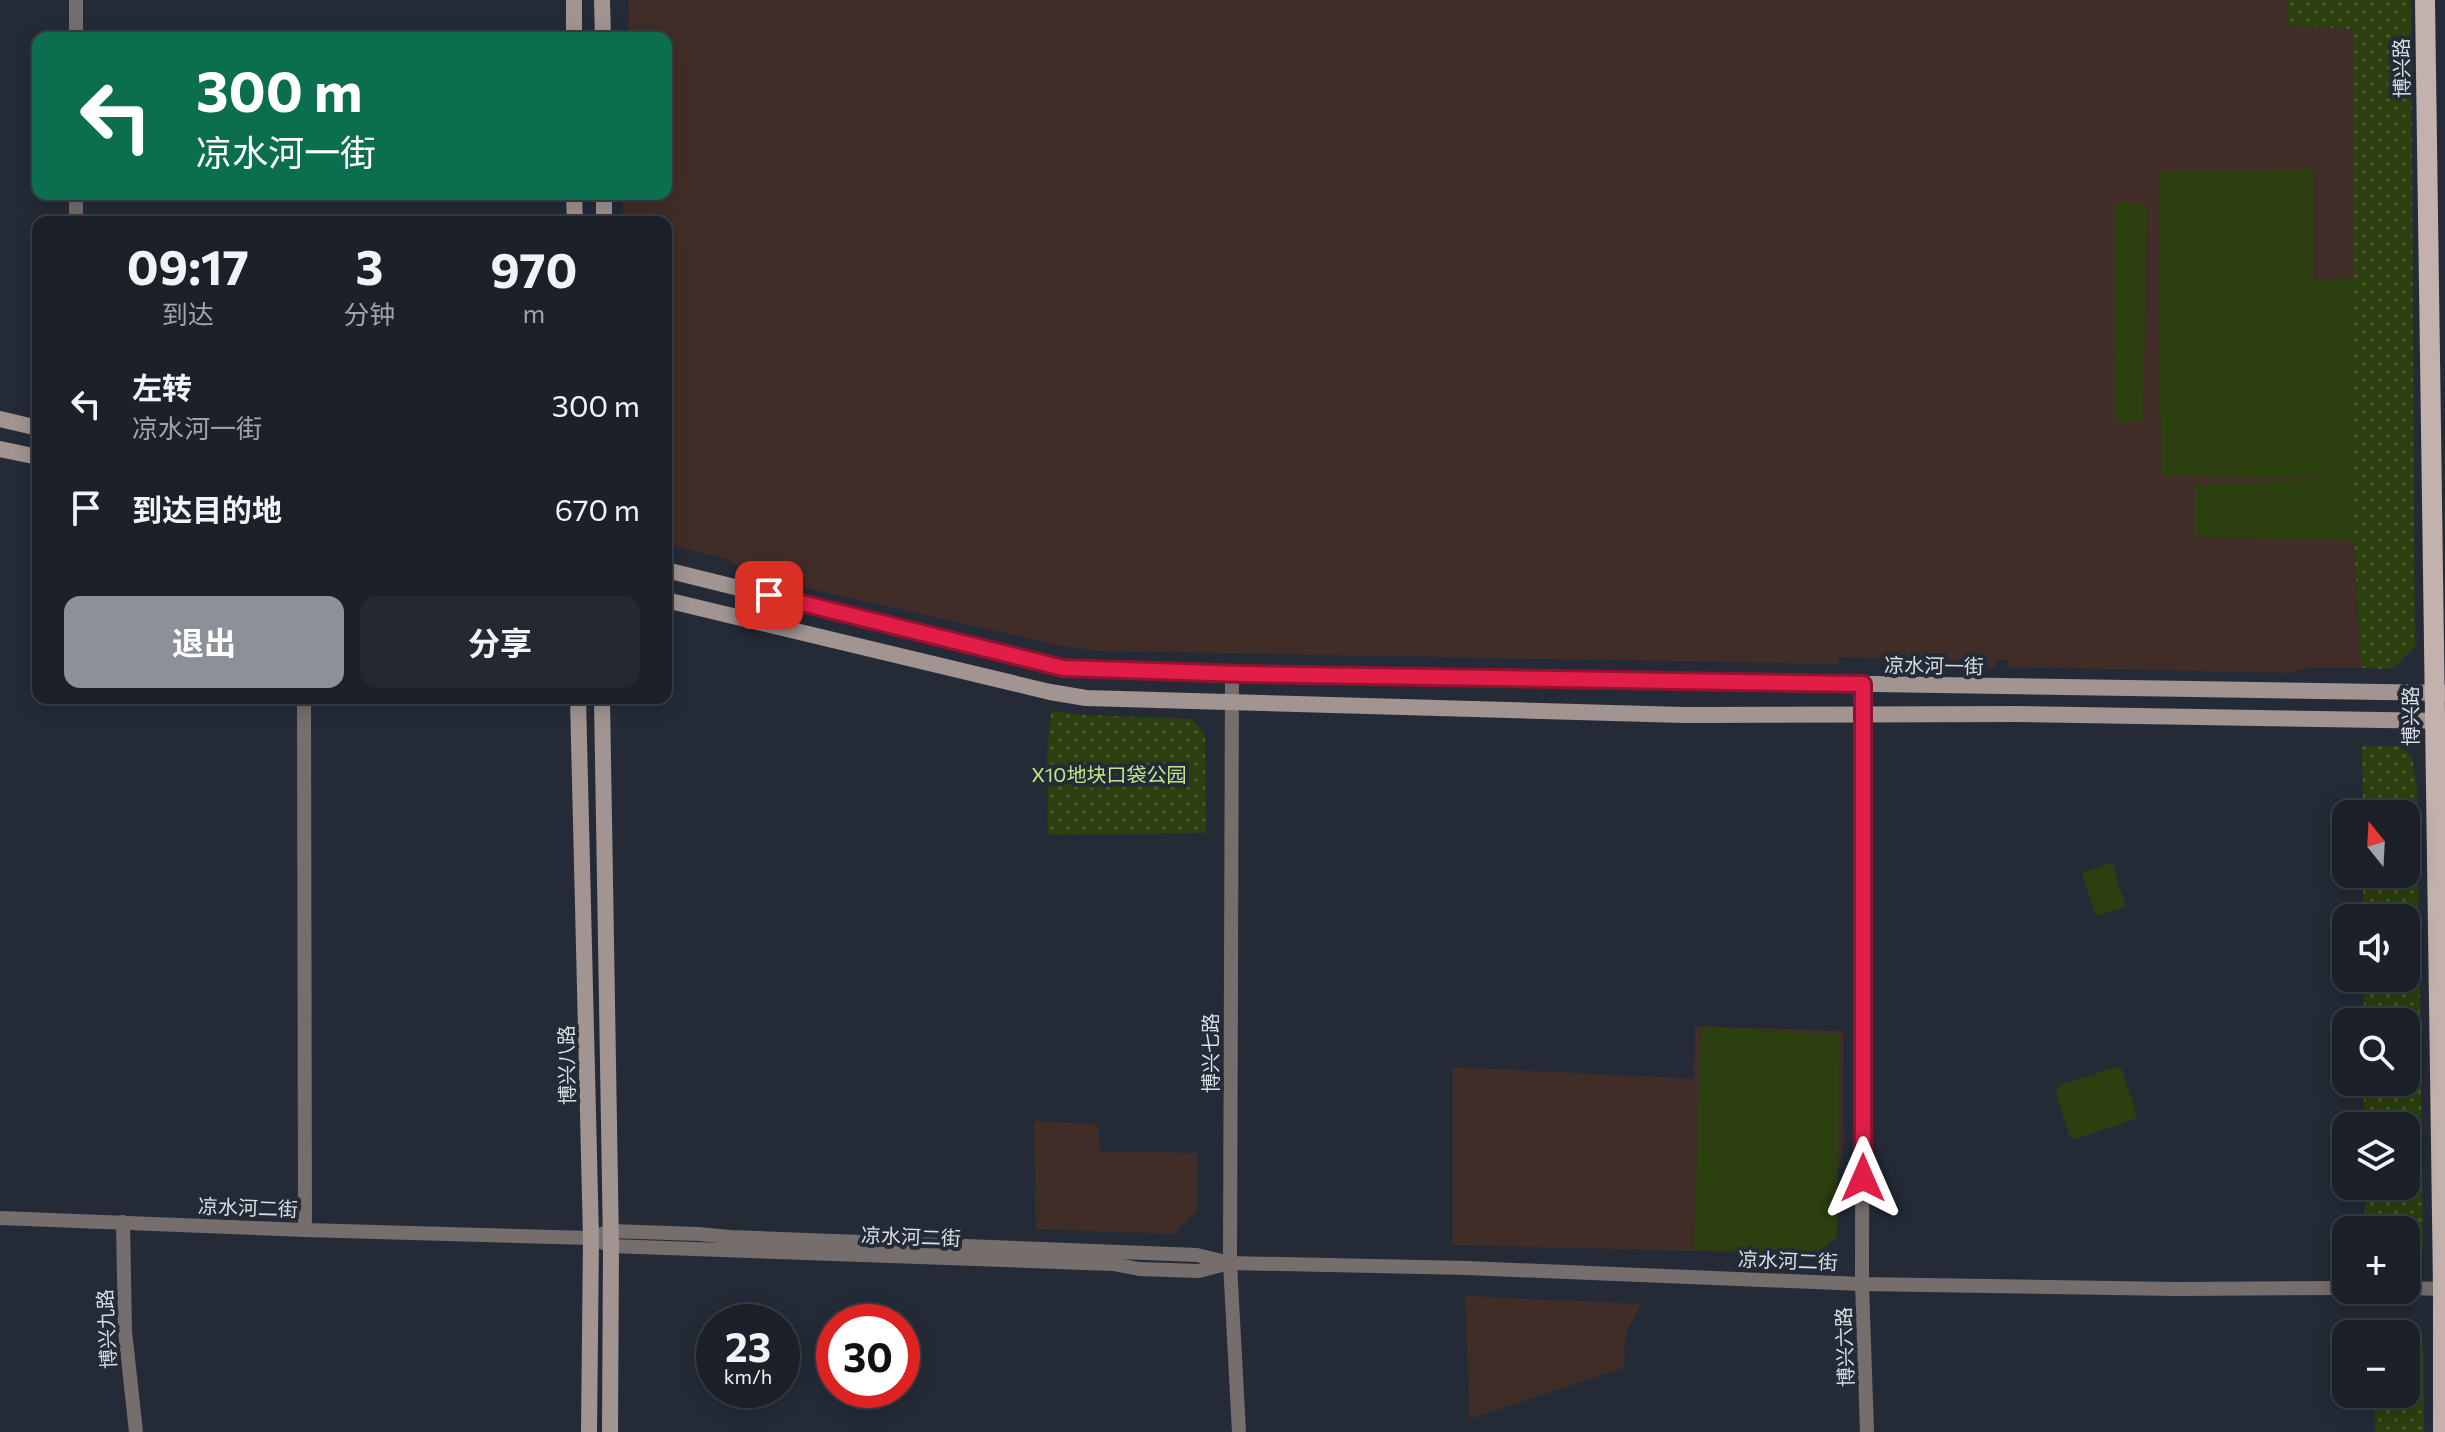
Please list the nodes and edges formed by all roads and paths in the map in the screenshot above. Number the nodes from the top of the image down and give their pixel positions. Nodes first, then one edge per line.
1 (76, 0) edge
2 (574, 0) edge
3 (602, 0) edge
4 (2425, 0) edge
5 (76, 32) edge
6 (574, 32) edge
7 (603, 32) edge
8 (0, 419) edge
9 (32, 427) edge
10 (0, 449) edge
11 (32, 456) edge
12 (672, 571) edge
13 (672, 601) edge
14 (1176, 671) junction
15 (1232, 674) junction
16 (1863, 684) junction
17 (2440, 693) edge
18 (1171, 701) junction
19 (1232, 703) junction
20 (304, 704) edge
21 (578, 704) edge
22 (602, 704) edge
23 (1863, 713) junction
24 (2440, 721) edge
25 (0, 1218) edge
26 (123, 1222) junction
27 (305, 1230) junction
28 (591, 1238) junction
29 (611, 1238) junction
30 (1230, 1263) junction
31 (1862, 1284) junction
32 (2332, 1288) edge
33 (2420, 1288) edge
34 (2444, 1288) edge
35 (136, 1432) edge
36 (589, 1432) edge
37 (610, 1432) edge
38 (1239, 1432) edge
39 (1867, 1432) edge
40 (2443, 1432) edge

1 - 5 street
2 - 6 main road
3 - 7 main road
4 - 17 main road, 博兴路
8 - 9 main road
10 - 11 main road
12 - 14 main road, 凉水河一街
13 - 18 main road
14 - 15 main road, 凉水河一街
14 - 18 main road
15 - 16 main road, 凉水河一街
15 - 19 street, 博兴七路
16 - 17 main road, 凉水河一街
16 - 23 street, 博兴六路
17 - 24 main road, 博兴路
18 - 19 main road
19 - 23 main road
19 - 30 street, 博兴七路
20 - 27 street
21 - 28 main road, 博兴八路
22 - 29 main road, 博兴八路
23 - 24 main road
23 - 31 street, 博兴六路
24 - 34 main road, 博兴路
25 - 26 street, 凉水河二街
26 - 27 street, 凉水河二街
26 - 35 street, 博兴九路
27 - 28 street, 凉水河二街
28 - 29 street, 凉水河二街
28 - 36 main road, 博兴八路
29 - 30 street, 凉水河二街
29 - 37 main road, 博兴八路
30 - 31 street, 凉水河二街
30 - 38 street, 博兴七路
31 - 32 street, 凉水河二街
31 - 39 street, 博兴六路
33 - 34 street
34 - 40 main road, 博兴路

